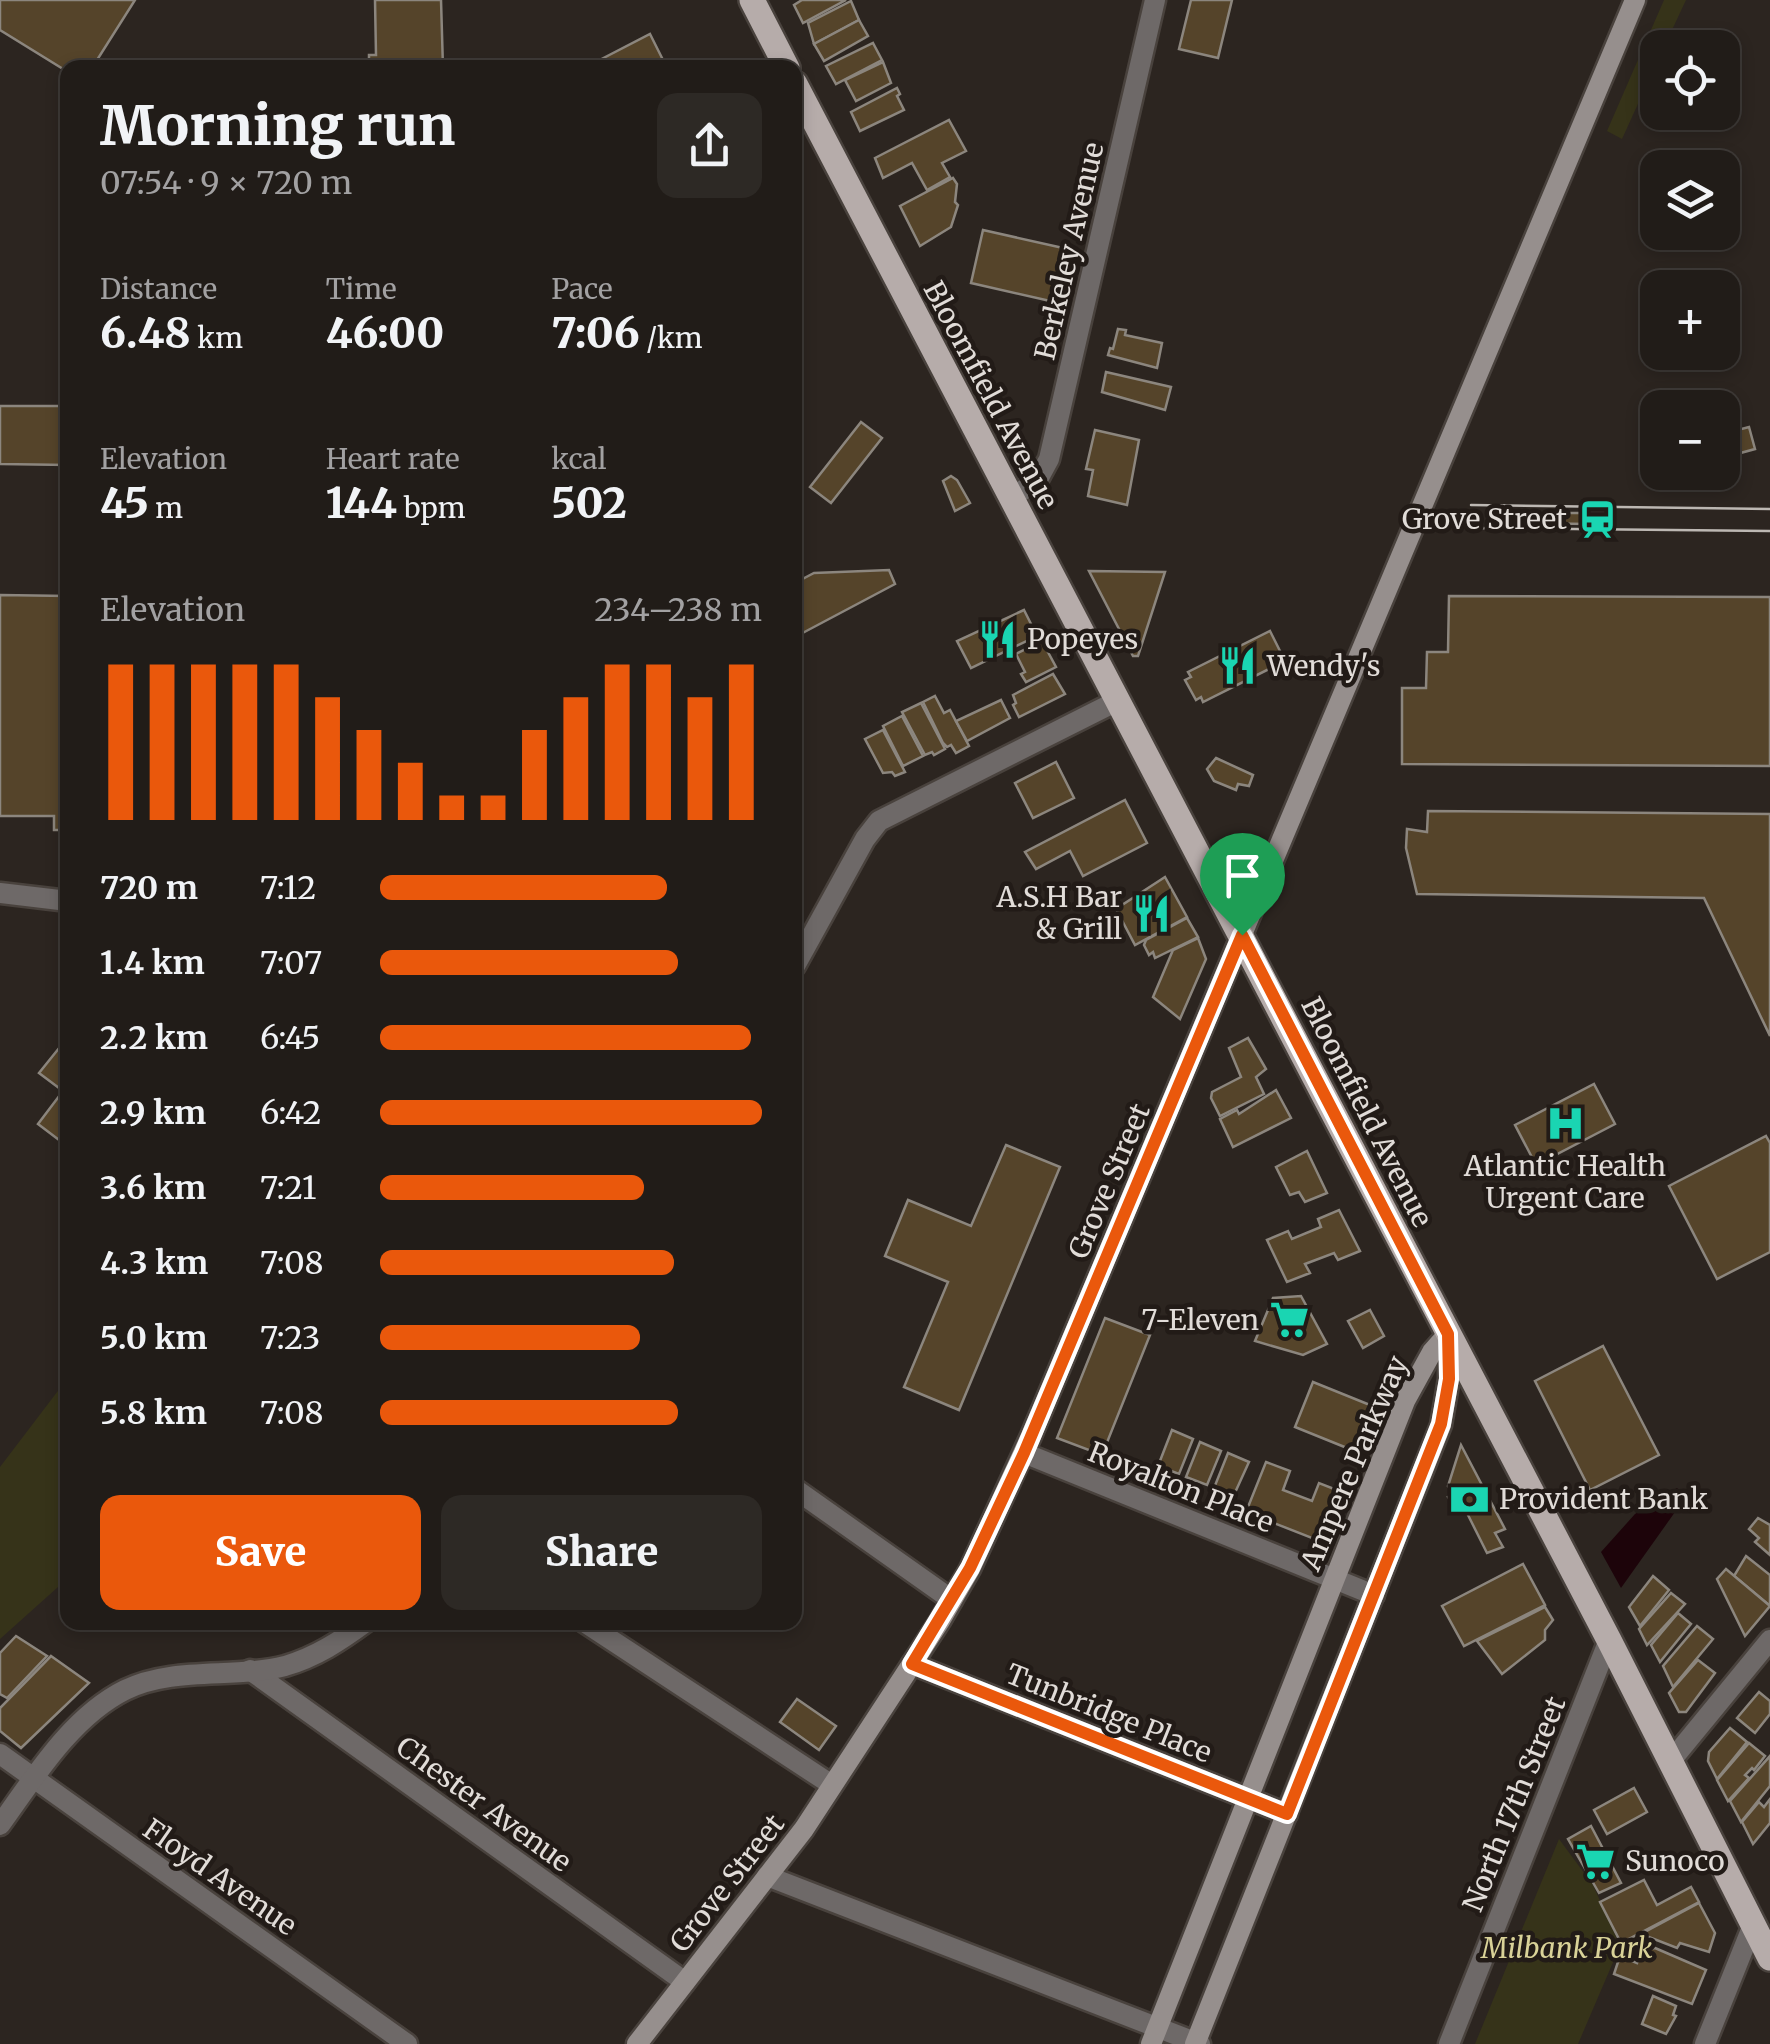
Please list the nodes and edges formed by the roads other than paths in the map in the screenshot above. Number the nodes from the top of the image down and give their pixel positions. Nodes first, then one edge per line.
1 (752, 0) edge
2 (1155, 0) edge
3 (1635, 0) edge
4 (783, 60) edge
5 (802, 97) edge
6 (1010, 498) junction
7 (1117, 701) junction
8 (0, 893) edge
9 (60, 900) edge
10 (1242, 935) junction
11 (802, 953) edge
12 (1448, 1334) junction
13 (1024, 1453) junction
14 (802, 1494) edge
15 (1335, 1579) junction
16 (1374, 1594) junction
17 (952, 1600) junction
18 (354, 1630) edge
19 (596, 1630) edge
20 (1609, 1640) junction
21 (1770, 1640) edge
22 (912, 1664) junction
23 (250, 1670) junction
24 (0, 1754) edge
25 (1670, 1762) junction
26 (34, 1778) junction
27 (832, 1786) junction
28 (1248, 1798) junction
29 (1287, 1814) junction
30 (0, 1825) edge
31 (767, 1876) junction
32 (1753, 1925) junction
33 (1770, 1958) edge
34 (685, 1982) junction
35 (1154, 2036) edge
36 (1197, 2043) edge
37 (408, 2044) edge
38 (638, 2044) edge
39 (1448, 2044) edge
40 (1705, 2044) edge

1 - 4 main road
2 - 6 street, Berkeley Avenue
3 - 10 main road, Grove Street
5 - 6 main road, Bloomfield Avenue
6 - 7 main road, Bloomfield Avenue
7 - 10 main road, Bloomfield Avenue
7 - 11 street
8 - 9 street
10 - 12 main road, Bloomfield Avenue
10 - 13 main road, Grove Street
12 - 15 main road, Ampere Parkway
12 - 16 main road, Ampere Parkway
12 - 20 main road, Bloomfield Avenue
13 - 15 street, Royalton Place
13 - 17 main road, Grove Street
14 - 17 street
15 - 16 street, Royalton Place
15 - 28 main road, Ampere Parkway
16 - 29 main road, Ampere Parkway
17 - 22 main road, Grove Street
18 - 23 street
19 - 27 street
20 - 25 main road, Bloomfield Avenue
20 - 39 street, North 17th Street
21 - 25 street
22 - 27 main road, Grove Street
22 - 28 street, Tunbridge Place
23 - 26 street
23 - 34 street, Chester Avenue
24 - 26 street, Floyd Avenue
25 - 32 main road, Bloomfield Avenue
26 - 30 street
26 - 37 street, Floyd Avenue
27 - 31 main road, Grove Street
28 - 29 street, Tunbridge Place
28 - 35 main road, Ampere Parkway
29 - 36 main road, Ampere Parkway
31 - 34 main road, Grove Street
31 - 35 street
32 - 33 main road, Bloomfield Avenue
32 - 40 street
34 - 38 main road, Grove Street
35 - 36 street

